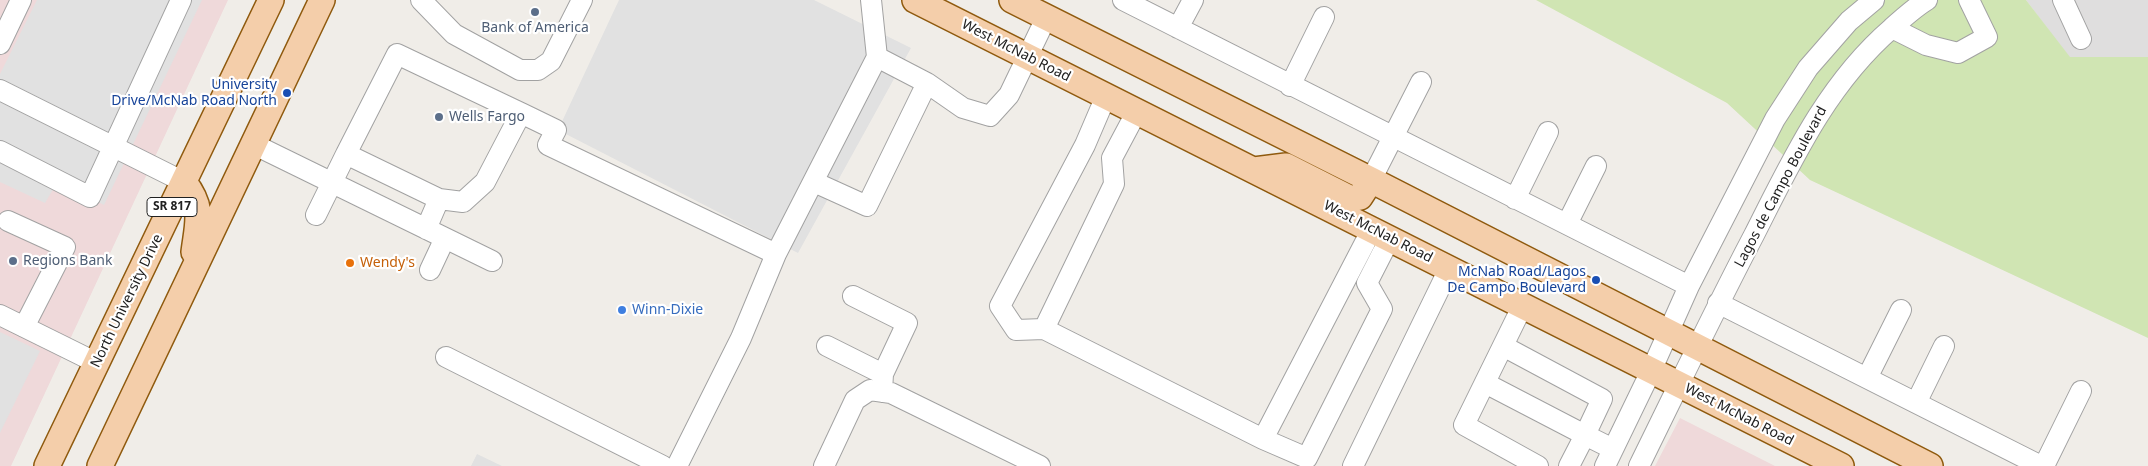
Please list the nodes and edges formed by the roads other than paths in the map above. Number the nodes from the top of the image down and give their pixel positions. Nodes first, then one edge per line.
1 (21, 0) edge
2 (181, 0) edge
3 (271, 0) edge
4 (322, 0) edge
5 (421, 0) edge
6 (582, 0) edge
7 (871, 0) edge
8 (915, 0) edge
9 (1012, 0) edge
10 (1123, 0) edge
11 (1193, 0) edge
12 (1874, 0) edge
13 (1927, 0) edge
14 (1969, 0) edge
15 (2063, 0) edge
16 (1324, 17) dead end
17 (1046, 18) junction
18 (1178, 28) junction
19 (1892, 28) junction
20 (2081, 39) dead end
21 (0, 44) edge
22 (1028, 56) junction
23 (878, 57) junction
24 (1421, 82) dead end
25 (927, 83) junction
26 (1290, 86) junction
27 (0, 90) edge
28 (1106, 96) junction
29 (1137, 111) junction
30 (521, 113) junction
31 (1548, 132) dead end
32 (1392, 137) junction
33 (254, 144) junction
34 (1085, 145) junction
35 (113, 147) junction
36 (0, 151) edge
37 (346, 154) junction
38 (1112, 158) junction
39 (1596, 166) dead end
40 (1254, 170) junction
41 (1371, 180) junction
42 (184, 182) junction
43 (332, 182) junction
44 (814, 182) junction
45 (439, 199) junction
46 (1516, 199) junction
47 (316, 215) dead end
48 (8, 221) dead end
49 (1567, 224) junction
50 (426, 229) junction
51 (1381, 233) junction
52 (445, 238) junction
53 (776, 254) junction
54 (492, 261) dead end
55 (1450, 269) junction
56 (430, 270) dead end
57 (191, 274) junction
58 (1346, 277) junction
59 (1367, 283) junction
60 (1688, 286) junction
61 (853, 296) dead end
62 (1718, 303) junction
63 (1522, 306) junction
64 (1901, 310) dead end
65 (0, 315) edge
66 (24, 327) junction
67 (1044, 330) junction
68 (1668, 332) junction
69 (827, 346) dead end
70 (1503, 346) junction
71 (1944, 346) dead end
72 (1696, 347) junction
73 (446, 357) dead end
74 (97, 363) junction
75 (1651, 371) junction
76 (1867, 378) junction
77 (1485, 383) junction
78 (878, 385) junction
79 (1679, 385) junction
80 (2081, 391) dead end
81 (1916, 403) junction
82 (1585, 435) junction
83 (1263, 438) junction
84 (1609, 458) edge
85 (48, 466) edge
86 (100, 466) edge
87 (663, 466) edge
88 (677, 466) edge
89 (824, 466) edge
90 (1040, 466) edge
91 (1353, 466) edge
92 (1538, 466) edge
93 (1569, 466) edge
94 (1639, 466) edge
95 (1841, 466) edge
96 (1930, 466) edge
97 (2043, 466) edge

1 - 21 street
2 - 35 street
3 - 42 main road, North University Drive / SR 817
4 - 33 main road, SR 817
5 - 6 street
7 - 23 street
8 - 22 main road, West McNab Road
9 - 17 main road
10 - 18 street
11 - 18 street
12 - 60 street
13 - 19 street, Lagos de Campo Boulevard
14 - 19 street
15 - 20 street
16 - 26 street
17 - 22 street
17 - 41 main road
18 - 26 street
19 - 62 street, Lagos de Campo Boulevard
22 - 25 street
22 - 28 main road, West McNab Road
23 - 25 street
23 - 44 street
24 - 32 street
25 - 44 street
26 - 32 street
27 - 35 street
28 - 29 main road, West McNab Road
28 - 34 street
29 - 38 street
29 - 40 main road, West McNab Road
30 - 37 street
30 - 45 street
30 - 53 street
31 - 46 street
32 - 41 street
32 - 46 street
33 - 43 street
33 - 57 main road, SR 817
34 - 38 street
34 - 67 street
35 - 36 street
35 - 42 street
37 - 43 street
37 - 45 street
38 - 67 street
39 - 49 street
40 - 41 main road
40 - 51 main road, West McNab Road
41 - 68 main road
42 - 57 main road
42 - 74 main road, North University Drive / SR 817
43 - 47 street
43 - 50 street
44 - 53 street
45 - 50 street
46 - 49 street
48 - 66 street
49 - 60 street
50 - 52 street
51 - 55 main road, West McNab Road
51 - 58 street
51 - 59 street
52 - 54 street
52 - 56 street
53 - 88 street
55 - 63 main road, West McNab Road
55 - 91 street
57 - 86 main road, SR 817
58 - 59 street
58 - 83 street
59 - 83 street
60 - 68 street
61 - 78 street
62 - 72 street, Lagos de Campo Boulevard
62 - 76 street
63 - 70 street
63 - 75 main road, West McNab Road
64 - 76 street
65 - 66 street
66 - 74 street
67 - 83 street
68 - 72 main road
68 - 75 street
69 - 78 street
70 - 77 street
70 - 82 street
71 - 81 street
72 - 79 street, Lagos de Campo Boulevard
72 - 96 main road
73 - 87 street
74 - 85 main road, North University Drive / SR 817
75 - 79 main road, West McNab Road
75 - 84 street
76 - 81 street
77 - 82 street
77 - 92 street
78 - 89 street
78 - 90 street
79 - 94 street, Lagos de Campo Boulevard
79 - 95 main road, West McNab Road
80 - 97 street
81 - 97 street
82 - 84 street
82 - 93 street

